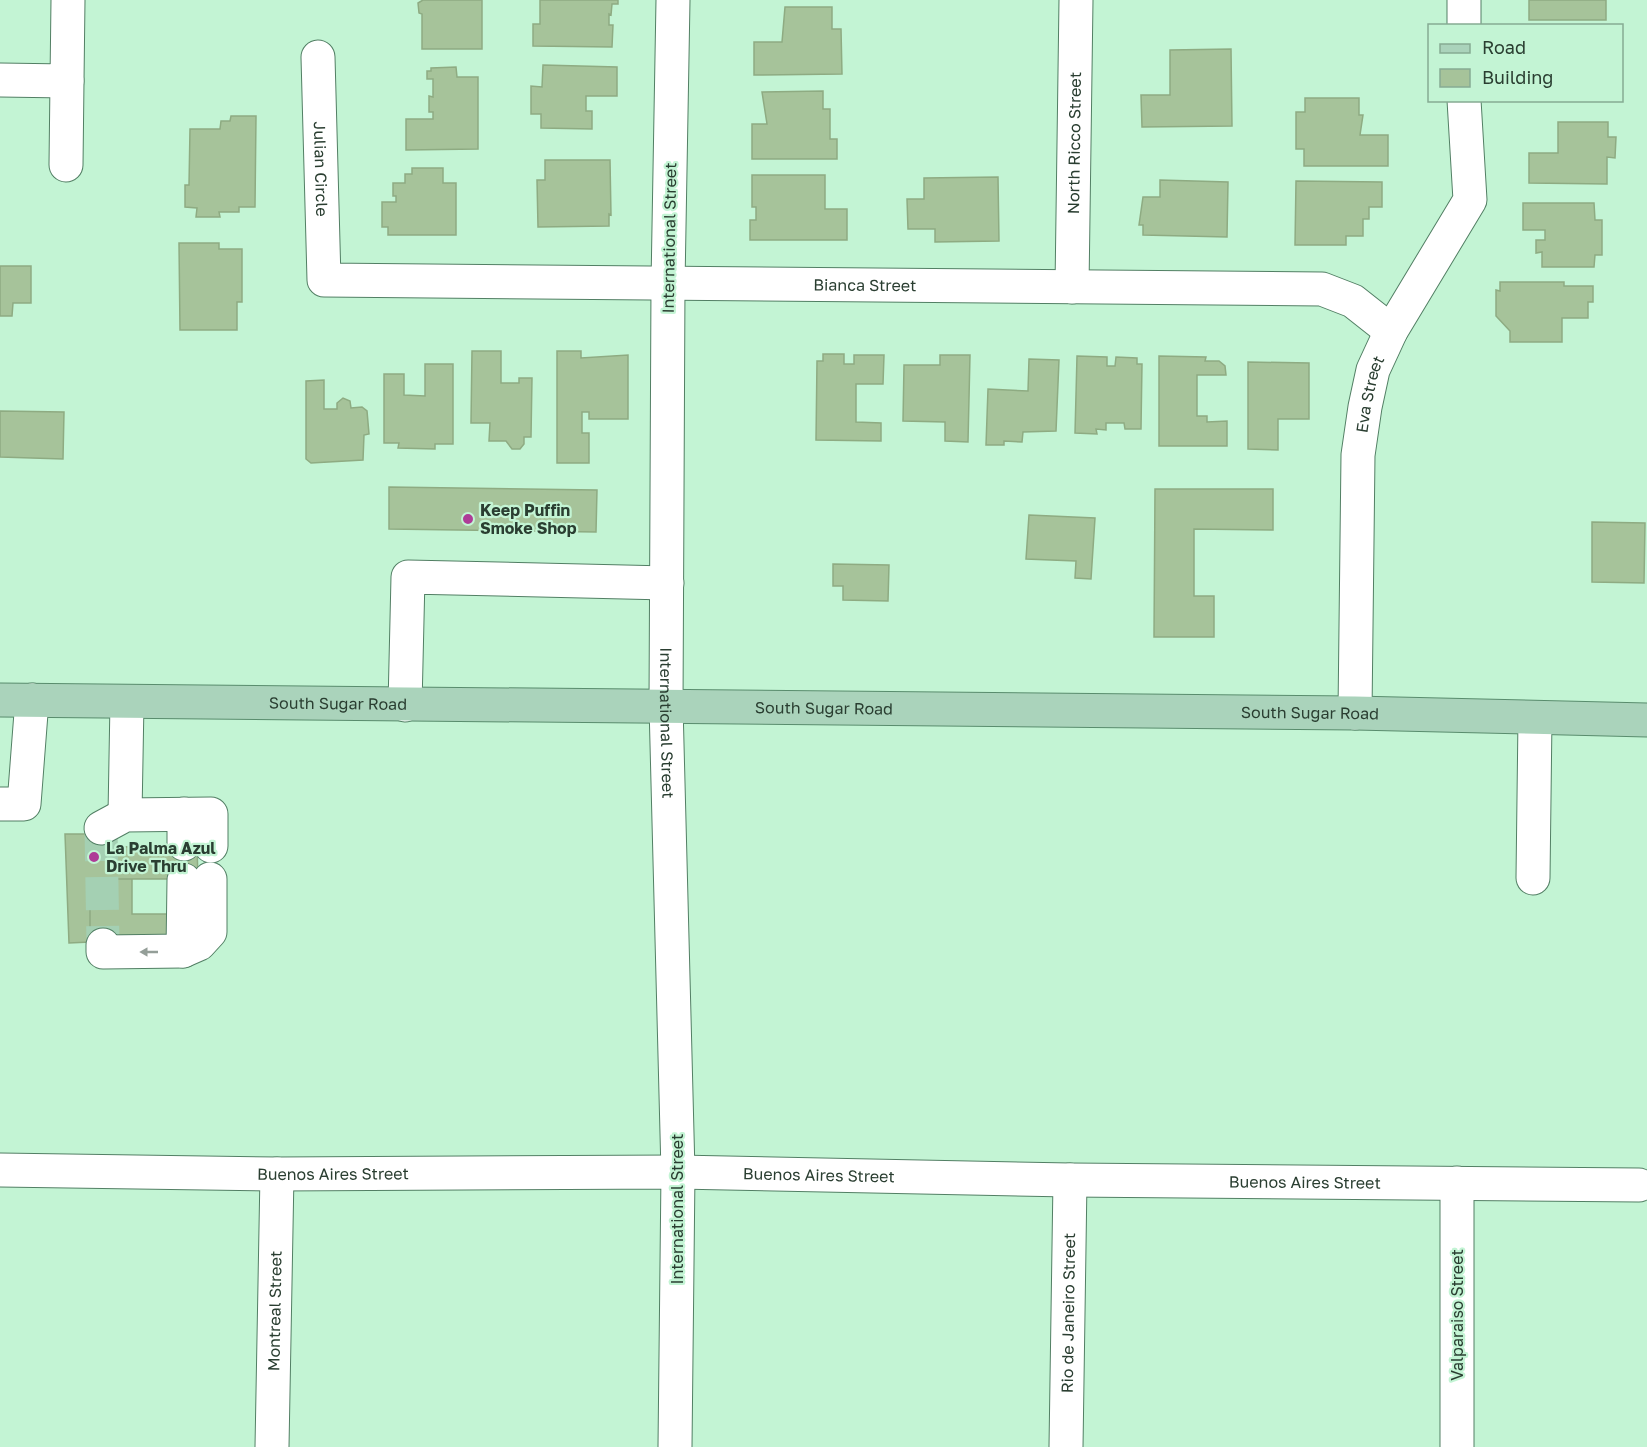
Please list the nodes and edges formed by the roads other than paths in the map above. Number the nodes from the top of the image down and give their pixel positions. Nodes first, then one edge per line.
1 (68, 0) edge
2 (673, 0) edge
3 (1076, 0) edge
4 (1464, 0) edge
5 (1464, 24) edge
6 (318, 57) dead end
7 (0, 81) edge
8 (67, 81) junction
9 (1464, 102) edge
10 (66, 165) dead end
11 (324, 280) joint
12 (668, 284) junction
13 (1072, 287) junction
14 (1391, 331) junction
15 (667, 583) junction
16 (16, 700) edge
17 (127, 702) junction
18 (405, 705) junction
19 (666, 705) junction
20 (1355, 713) junction
21 (1535, 718) junction
22 (1647, 720) edge
23 (0, 804) edge
24 (197, 830) dead end
25 (1533, 878) dead end
26 (197, 879) dead end
27 (103, 945) dead end
28 (0, 1170) edge
29 (678, 1172) junction
30 (277, 1174) junction
31 (1070, 1180) junction
32 (1457, 1183) junction
33 (1639, 1185) dead end
34 (272, 1447) edge
35 (675, 1447) edge
36 (1066, 1447) edge
37 (1456, 1447) edge

1 - 8 street
2 - 12 street, International Street
3 - 13 street, North Ricco Street
4 - 5 street
6 - 11 street, Julian Circle
7 - 8 street
8 - 10 street
9 - 14 street, Eva Street
11 - 12 street, Bianca Street
12 - 13 street, Bianca Street
12 - 15 street, International Street
13 - 14 street, Bianca Street
14 - 20 street, Eva Street
15 - 18 street
15 - 19 street, International Street
16 - 17 main road, South Sugar Road
16 - 23 street
17 - 18 main road, South Sugar Road
17 - 24 street
18 - 19 main road, South Sugar Road
19 - 20 main road, South Sugar Road
19 - 29 street, International Street
20 - 21 main road, South Sugar Road
21 - 22 main road, South Sugar Road
21 - 25 street
26 -> 27 street
28 - 30 street, Buenos Aires Street
29 - 30 street, Buenos Aires Street
29 - 31 street, Buenos Aires Street
29 - 35 street, International Street
30 - 34 street, Montreal Street
31 - 32 street, Buenos Aires Street
31 - 36 street, Rio de Janeiro Street
32 - 33 street, Buenos Aires Street
32 - 37 street, Valparaiso Street

